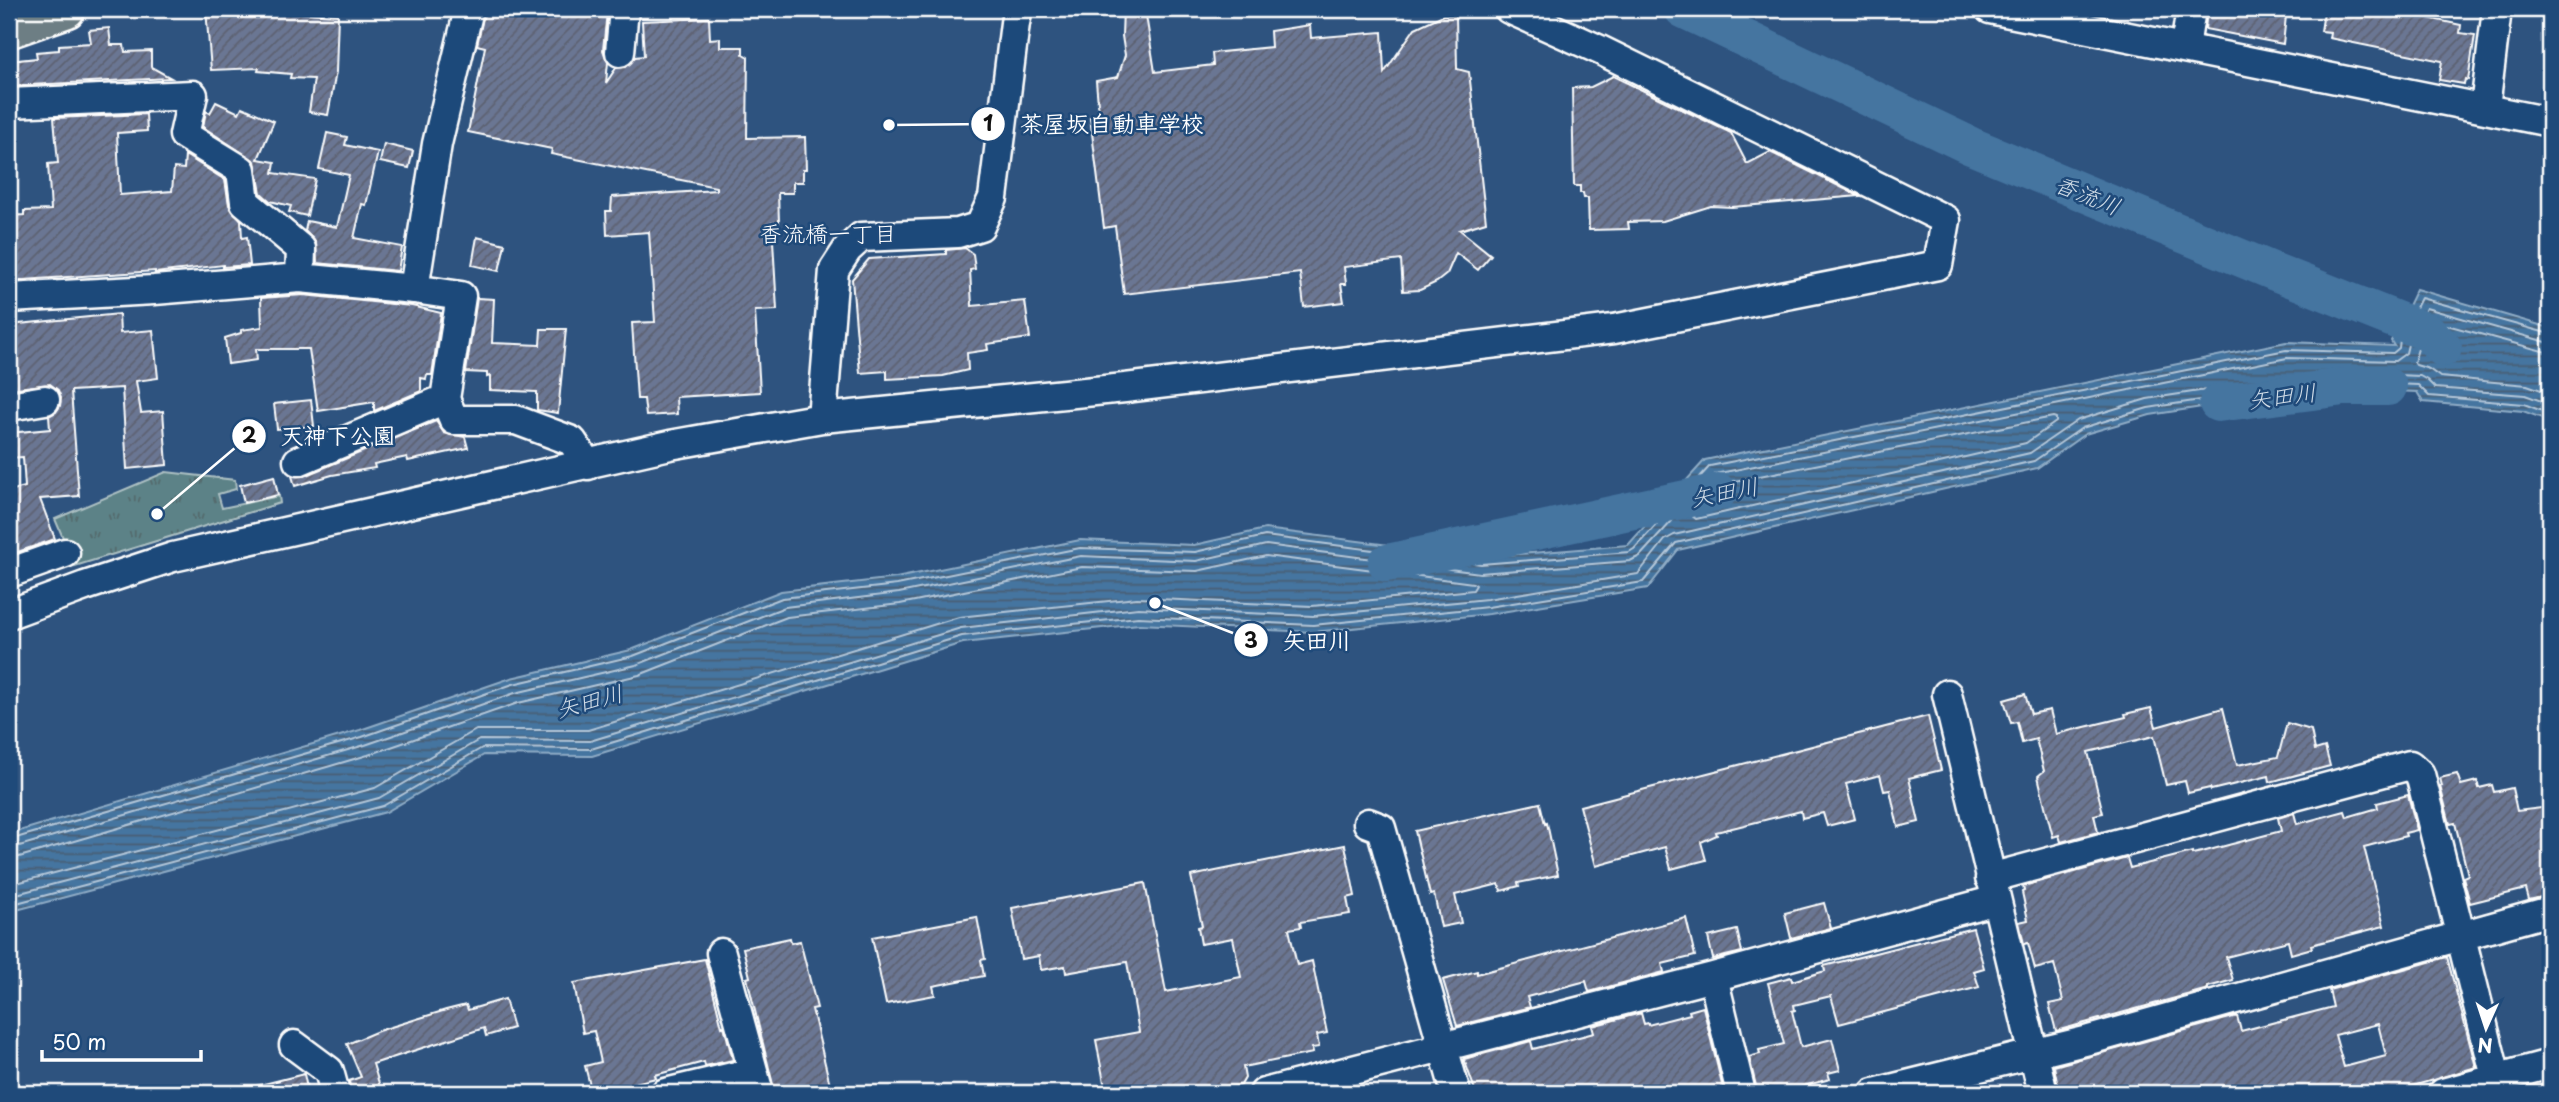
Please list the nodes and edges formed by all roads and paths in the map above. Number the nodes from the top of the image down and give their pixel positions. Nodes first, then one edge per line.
1 (66, 9) edge
2 (469, 9) edge
3 (624, 9) edge
4 (1018, 9) edge
5 (1509, 9) edge
6 (1990, 9) edge
7 (2191, 9) edge
8 (2497, 9) edge
9 (9, 29) edge
10 (2185, 47) junction
11 (620, 52) dead end
12 (9, 103) edge
13 (2484, 107) junction
14 (2550, 122) edge
15 (300, 278) junction
16 (414, 289) junction
17 (9, 298) edge
18 (45, 400) dead end
19 (445, 400) junction
20 (9, 406) edge
21 (822, 418) junction
22 (298, 461) dead end
23 (588, 465) junction
24 (65, 553) dead end
25 (9, 573) edge
26 (9, 614) edge
27 (1947, 694) dead end
28 (1368, 823) dead end
29 (1993, 889) junction
30 (2550, 911) edge
31 (2462, 936) junction
32 (722, 953) dead end
33 (1713, 977) junction
34 (294, 1045) dead end
35 (1443, 1046) junction
36 (2033, 1054) junction
37 (2550, 1063) edge
38 (756, 1082) edge
39 (2499, 1086) edge
40 (335, 1093) edge
41 (665, 1093) edge
42 (1264, 1093) edge
43 (1456, 1093) edge
44 (1741, 1093) edge
45 (1874, 1093) edge
46 (2043, 1093) edge
47 (2443, 1093) edge

1 - 9 main road
2 - 16 street
3 - 11 street
4 - 21 street
5 - 21 street
6 - 10 street
7 - 10 street
8 - 13 street
10 - 13 street
12 - 15 street
13 - 14 street
15 - 16 street
15 - 17 street
16 - 19 street
18 - 20 street
19 - 22 street
19 - 23 street
21 - 23 street
23 - 26 street
24 - 25 street
27 - 29 street
28 - 35 street
29 - 31 street
29 - 33 street
29 - 36 street
30 - 31 street
31 - 36 street
31 - 39 street
32 - 38 street
33 - 35 street
33 - 44 street
34 - 40 street
35 - 42 street
35 - 43 street
36 - 45 street
36 - 46 street
37 - 39 street
38 - 41 street
39 - 47 street

